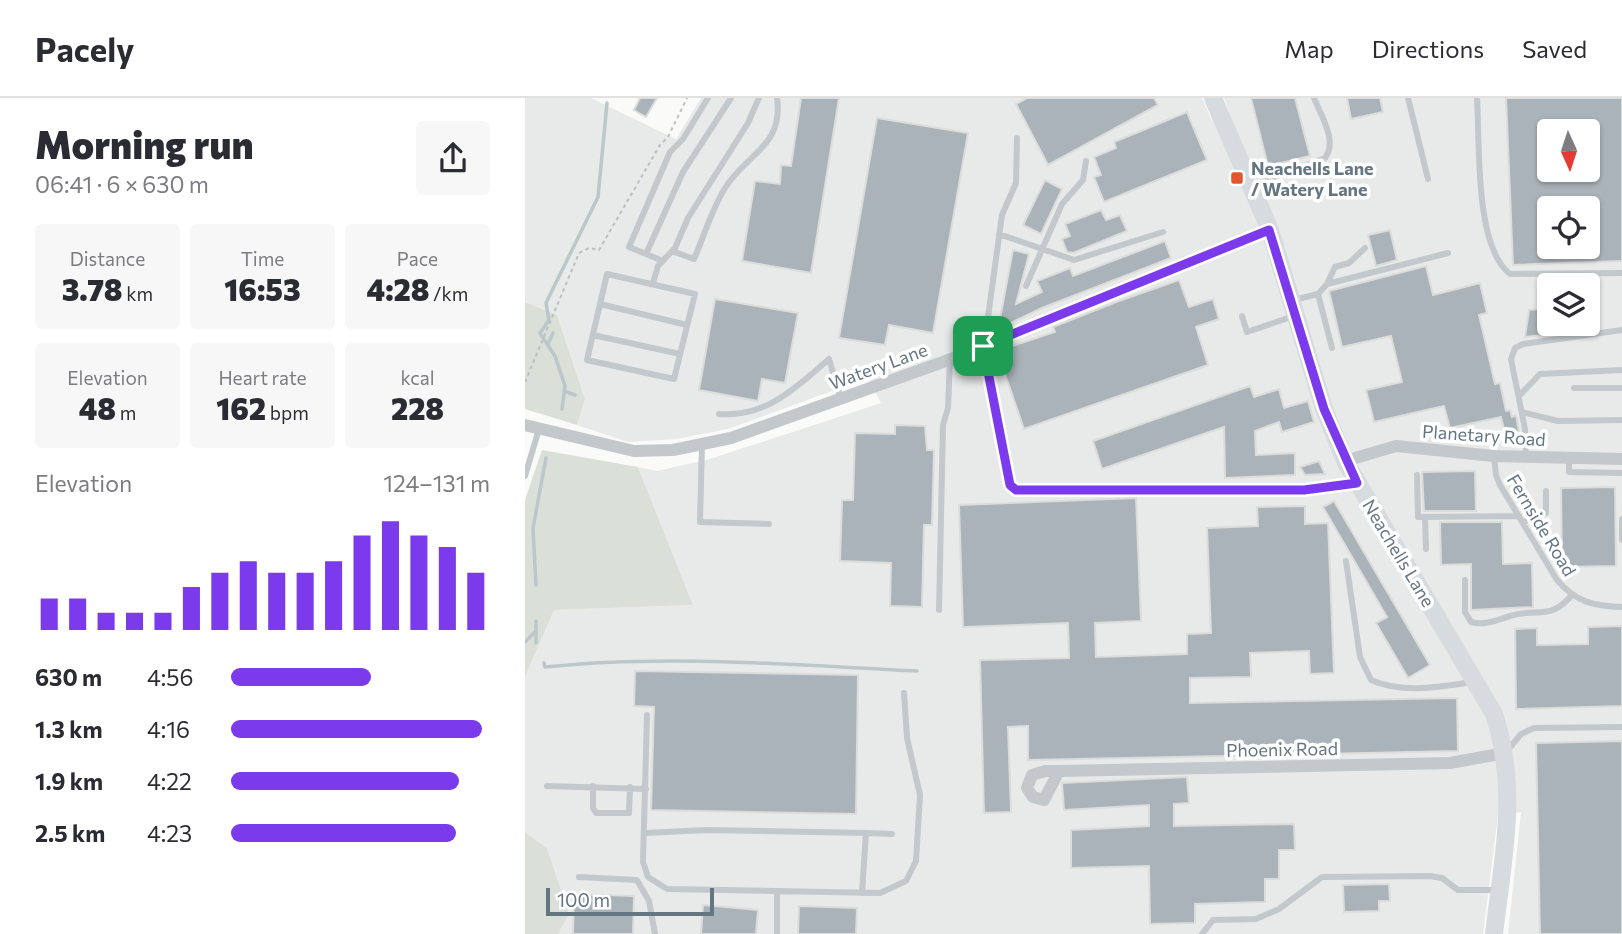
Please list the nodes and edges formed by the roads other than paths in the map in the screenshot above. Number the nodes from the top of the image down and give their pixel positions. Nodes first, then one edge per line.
1 (708, 98) edge
2 (731, 98) edge
3 (759, 98) edge
4 (777, 98) edge
5 (1213, 98) edge
6 (1314, 98) edge
7 (1408, 98) edge
8 (1477, 98) edge
9 (1017, 138) dead end
10 (1086, 161) dead end
11 (1429, 179) dead end
12 (1252, 185) junction
13 (1269, 230) junction
14 (1163, 232) dead end
15 (999, 234) junction
16 (1365, 248) dead end
17 (1041, 249) junction
18 (672, 251) junction
19 (1448, 253) dead end
20 (646, 254) junction
21 (663, 261) junction
22 (1622, 273) edge
23 (653, 283) junction
24 (1327, 285) junction
25 (1026, 286) dead end
26 (1318, 294) junction
27 (600, 304) junction
28 (1294, 308) junction
29 (1242, 316) dead end
30 (687, 325) junction
31 (1622, 330) edge
32 (593, 335) junction
33 (983, 346) junction
34 (1332, 348) dead end
35 (680, 354) junction
36 (950, 359) junction
37 (1622, 370) edge
38 (1574, 388) dead end
39 (1622, 388) edge
40 (1519, 396) junction
41 (841, 398) junction
42 (1522, 412) junction
43 (719, 414) dead end
44 (1622, 420) edge
45 (525, 425) edge
46 (539, 429) junction
47 (702, 445) junction
48 (1494, 456) junction
49 (1526, 457) junction
50 (1569, 458) junction
51 (1622, 459) edge
52 (1345, 461) junction
53 (1622, 473) edge
54 (1417, 475) dead end
55 (525, 476) edge
56 (1357, 483) junction
57 (1546, 491) dead end
58 (1518, 516) junction
59 (1425, 517) junction
60 (1622, 519) edge
61 (1523, 523) junction
62 (769, 524) dead end
63 (1622, 540) edge
64 (1426, 549) dead end
65 (1346, 561) dead end
66 (1465, 580) dead end
67 (1572, 595) junction
68 (1622, 607) edge
69 (939, 610) dead end
70 (1477, 681) junction
71 (904, 694) dead end
72 (647, 715) dead end
73 (1622, 727) edge
74 (1505, 752) junction
75 (1059, 771) dead end
76 (547, 786) dead end
77 (593, 786) junction
78 (630, 787) junction
79 (646, 789) junction
80 (645, 833) junction
81 (866, 833) junction
82 (892, 834) dead end
83 (579, 877) dead end
84 (1499, 890) junction
85 (777, 891) junction
86 (862, 892) junction
87 (655, 934) edge
88 (777, 934) edge
89 (1202, 934) edge
90 (1494, 934) edge

1 - 20 lane
2 - 20 lane
3 - 18 lane
4 - 18 lane
5 - 12 street, Neachells Lane
6 - 12 lane
7 - 11 lane
8 - 22 lane
9 - 15 lane
10 - 17 lane
12 - 13 street, Neachells Lane
13 - 28 street, Neachells Lane
13 - 33 street, Watery Lane
14 - 17 lane
15 - 17 lane
15 - 33 lane
16 - 24 lane
17 - 25 lane
18 - 21 lane
19 - 24 lane
20 - 21 lane
21 - 23 lane
23 - 27 lane
23 - 30 lane
24 - 26 lane
26 - 28 lane
26 - 34 lane
27 - 30 lane
27 - 32 lane
28 - 29 lane
28 - 52 street, Neachells Lane
30 - 35 lane
31 - 40 lane
32 - 35 lane
32 - 35 lane
33 - 36 street, Watery Lane
33 - 56 lane
36 - 41 street, Watery Lane
36 - 69 lane
37 - 40 lane
38 - 39 lane
40 - 42 lane
41 - 43 lane
41 - 47 street, Watery Lane
42 - 44 lane
42 - 49 lane
45 - 46 street, Watery Lane
46 - 47 street, Watery Lane
46 - 55 lane
47 - 62 lane
48 - 49 street, Planetary Road
48 - 52 street, Planetary Road
48 - 58 lane, Fernside Road
49 - 50 street, Planetary Road
50 - 51 street, Planetary Road
50 - 53 lane
52 - 56 street, Neachells Lane
54 - 59 lane
56 - 70 street, Neachells Lane
57 - 61 lane
58 - 59 lane
58 - 61 lane, Fernside Road
59 - 64 lane
60 - 63 lane
61 - 67 lane, Fernside Road
65 - 70 lane
66 - 67 lane
67 - 68 lane, Fernside Road
70 - 74 street, Neachells Lane
71 - 86 lane
72 - 79 lane
73 - 74 lane
74 - 75 street, Phoenix Road
74 - 84 street, Neachells Lane
76 - 77 lane
77 - 78 lane
77 - 78 lane
78 - 79 lane
79 - 80 lane
80 - 81 lane
80 - 85 lane
81 - 82 lane
81 - 86 lane
83 - 87 lane
84 - 89 lane
84 - 90 street, Neachells Lane
85 - 86 lane
85 - 88 lane

